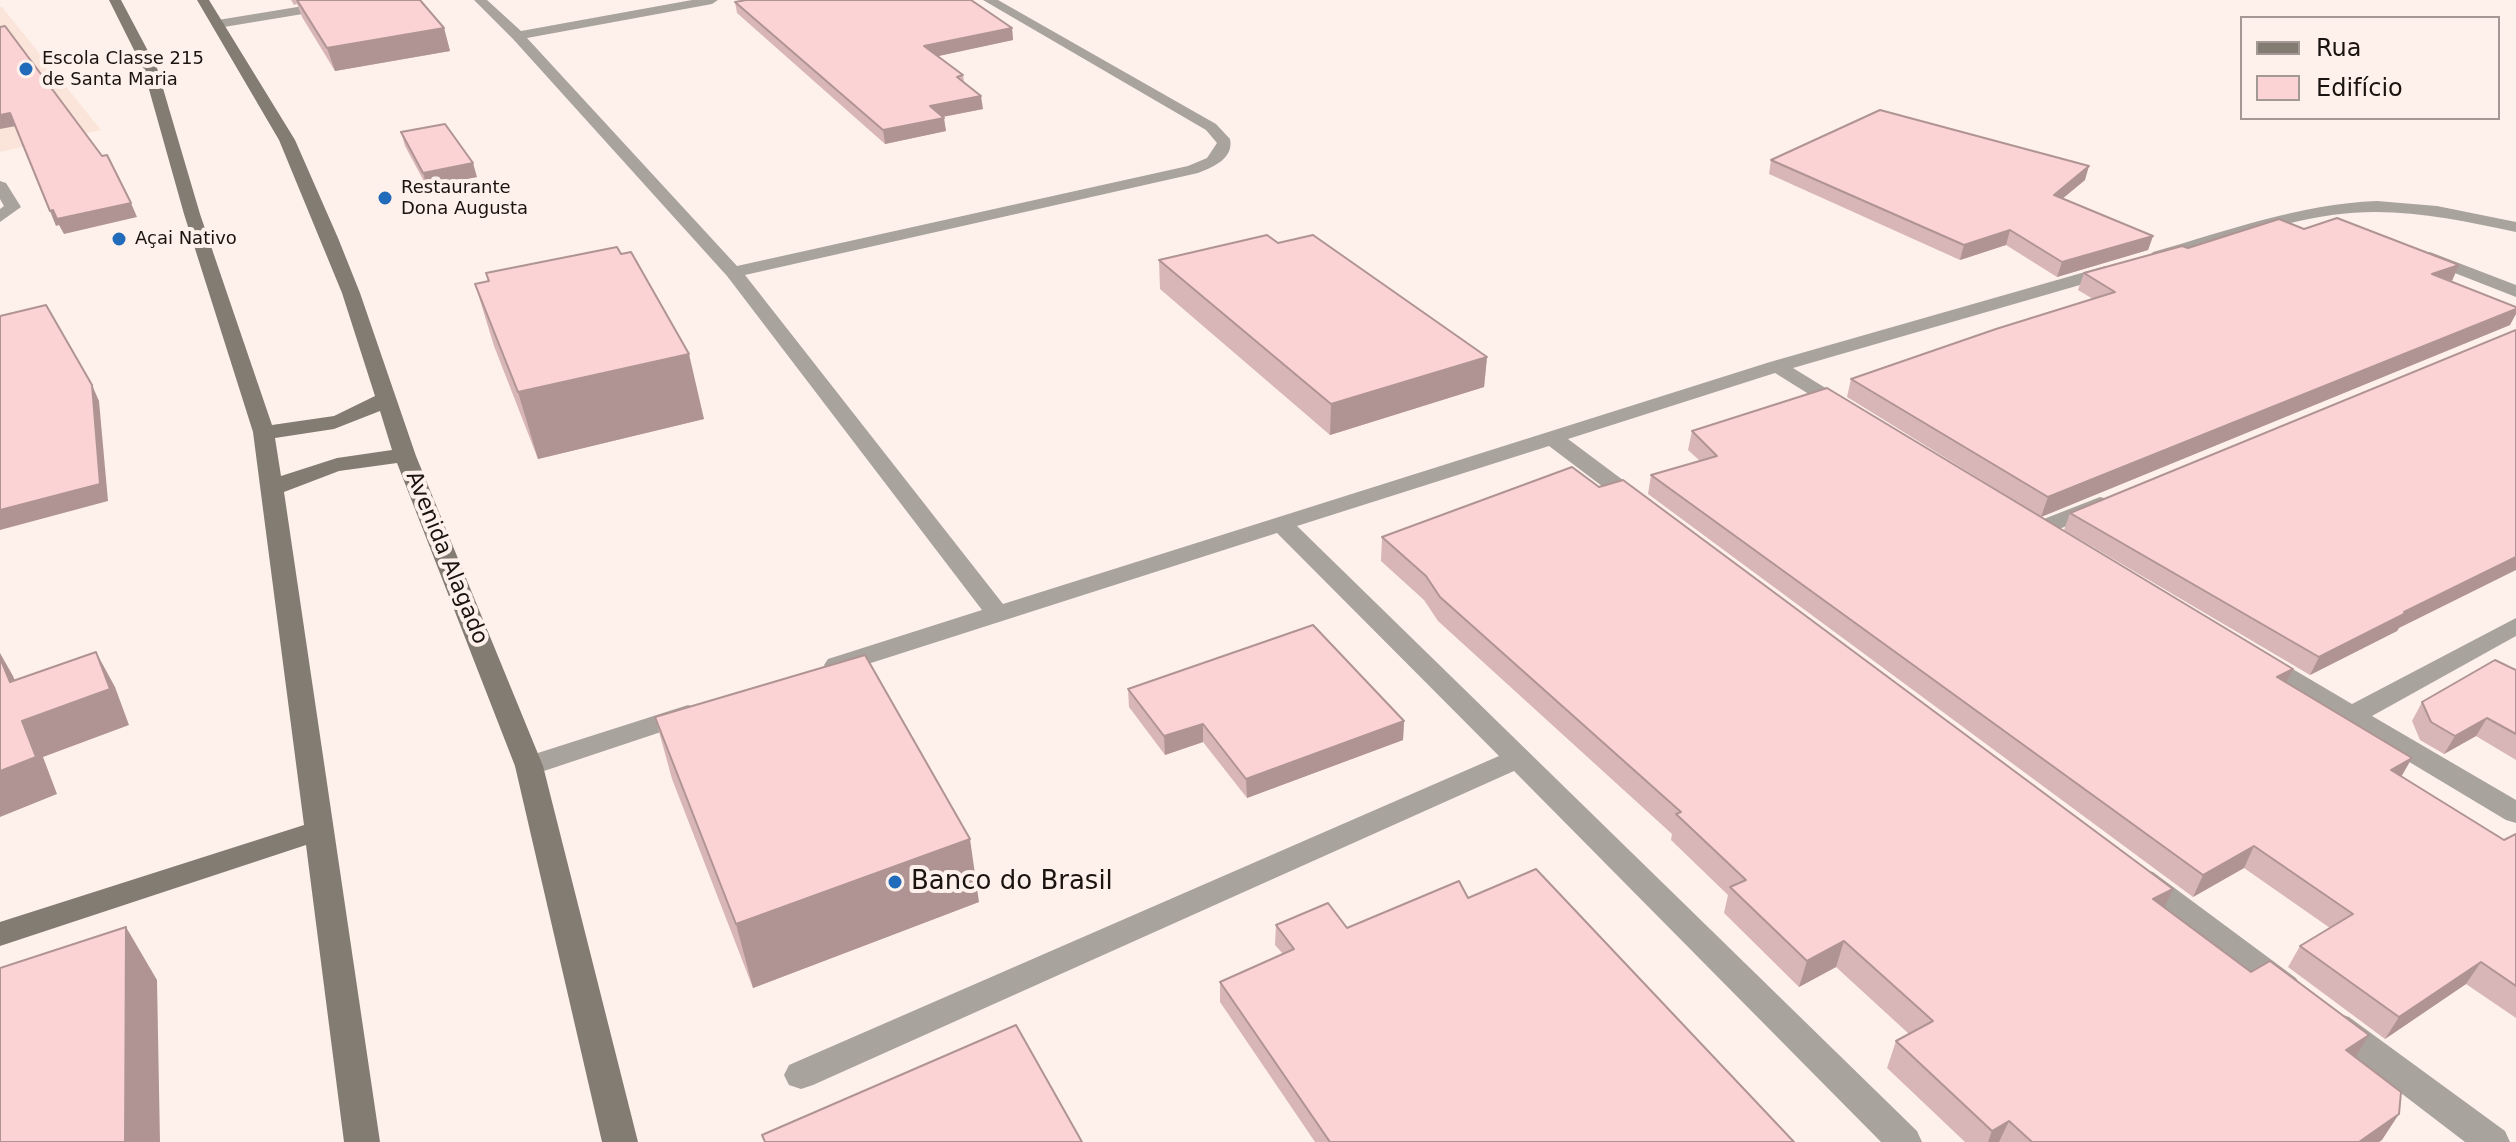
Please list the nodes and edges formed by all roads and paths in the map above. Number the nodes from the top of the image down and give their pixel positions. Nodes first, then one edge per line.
1 (115, 0) edge
2 (203, 0) edge
3 (363, 0) edge
4 (480, 0) edge
5 (712, 0) edge
6 (989, 0) edge
7 (218, 24) junction
8 (518, 36) junction
9 (0, 186) edge
10 (2316, 212) junction
11 (0, 217) edge
12 (2345, 223) edge
13 (2516, 227) edge
14 (2416, 252) edge
15 (733, 272) junction
16 (2516, 291) edge
17 (1777, 366) junction
18 (384, 399) junction
19 (1869, 423) edge
20 (264, 432) junction
21 (1551, 437) junction
22 (405, 456) junction
23 (273, 489) junction
24 (2126, 493) edge
25 (2013, 512) edge
26 (1281, 523) junction
27 (1666, 523) edge
28 (2039, 529) junction
29 (2066, 545) edge
30 (997, 613) junction
31 (2516, 626) edge
32 (2243, 651) edge
33 (816, 672) edge
34 (710, 707) edge
35 (2351, 716) junction
36 (1519, 758) junction
37 (529, 766) junction
38 (2516, 813) edge
39 (320, 830) junction
40 (2123, 866) edge
41 (0, 934) edge
42 (801, 1075) dead end
43 (362, 1142) edge
44 (620, 1142) edge
45 (1904, 1142) edge
46 (2492, 1142) edge

1 - 20 main road
2 - 7 main road, Avenida Alagado
3 - 7 street
4 - 8 street
5 - 8 street
6 - 15 street
7 - 18 main road, Avenida Alagado
8 - 15 street
9 - 11 street
10 - 12 street
10 - 13 street
10 - 17 street
14 - 16 street
15 - 30 street
17 - 19 street
17 - 21 street
18 - 20 main road
18 - 22 main road, Avenida Alagado
20 - 23 main road
21 - 26 street
21 - 27 street
22 - 23 main road
22 - 37 main road, Avenida Alagado
23 - 39 main road
24 - 28 street
25 - 28 street
26 - 30 street
26 - 36 street
28 - 29 street
30 - 33 street
31 - 35 street
32 - 35 street
34 - 37 street
35 - 38 street
36 - 42 street
36 - 45 street
37 - 44 main road, Avenida Alagado
39 - 41 main road
39 - 43 main road
40 - 46 street

